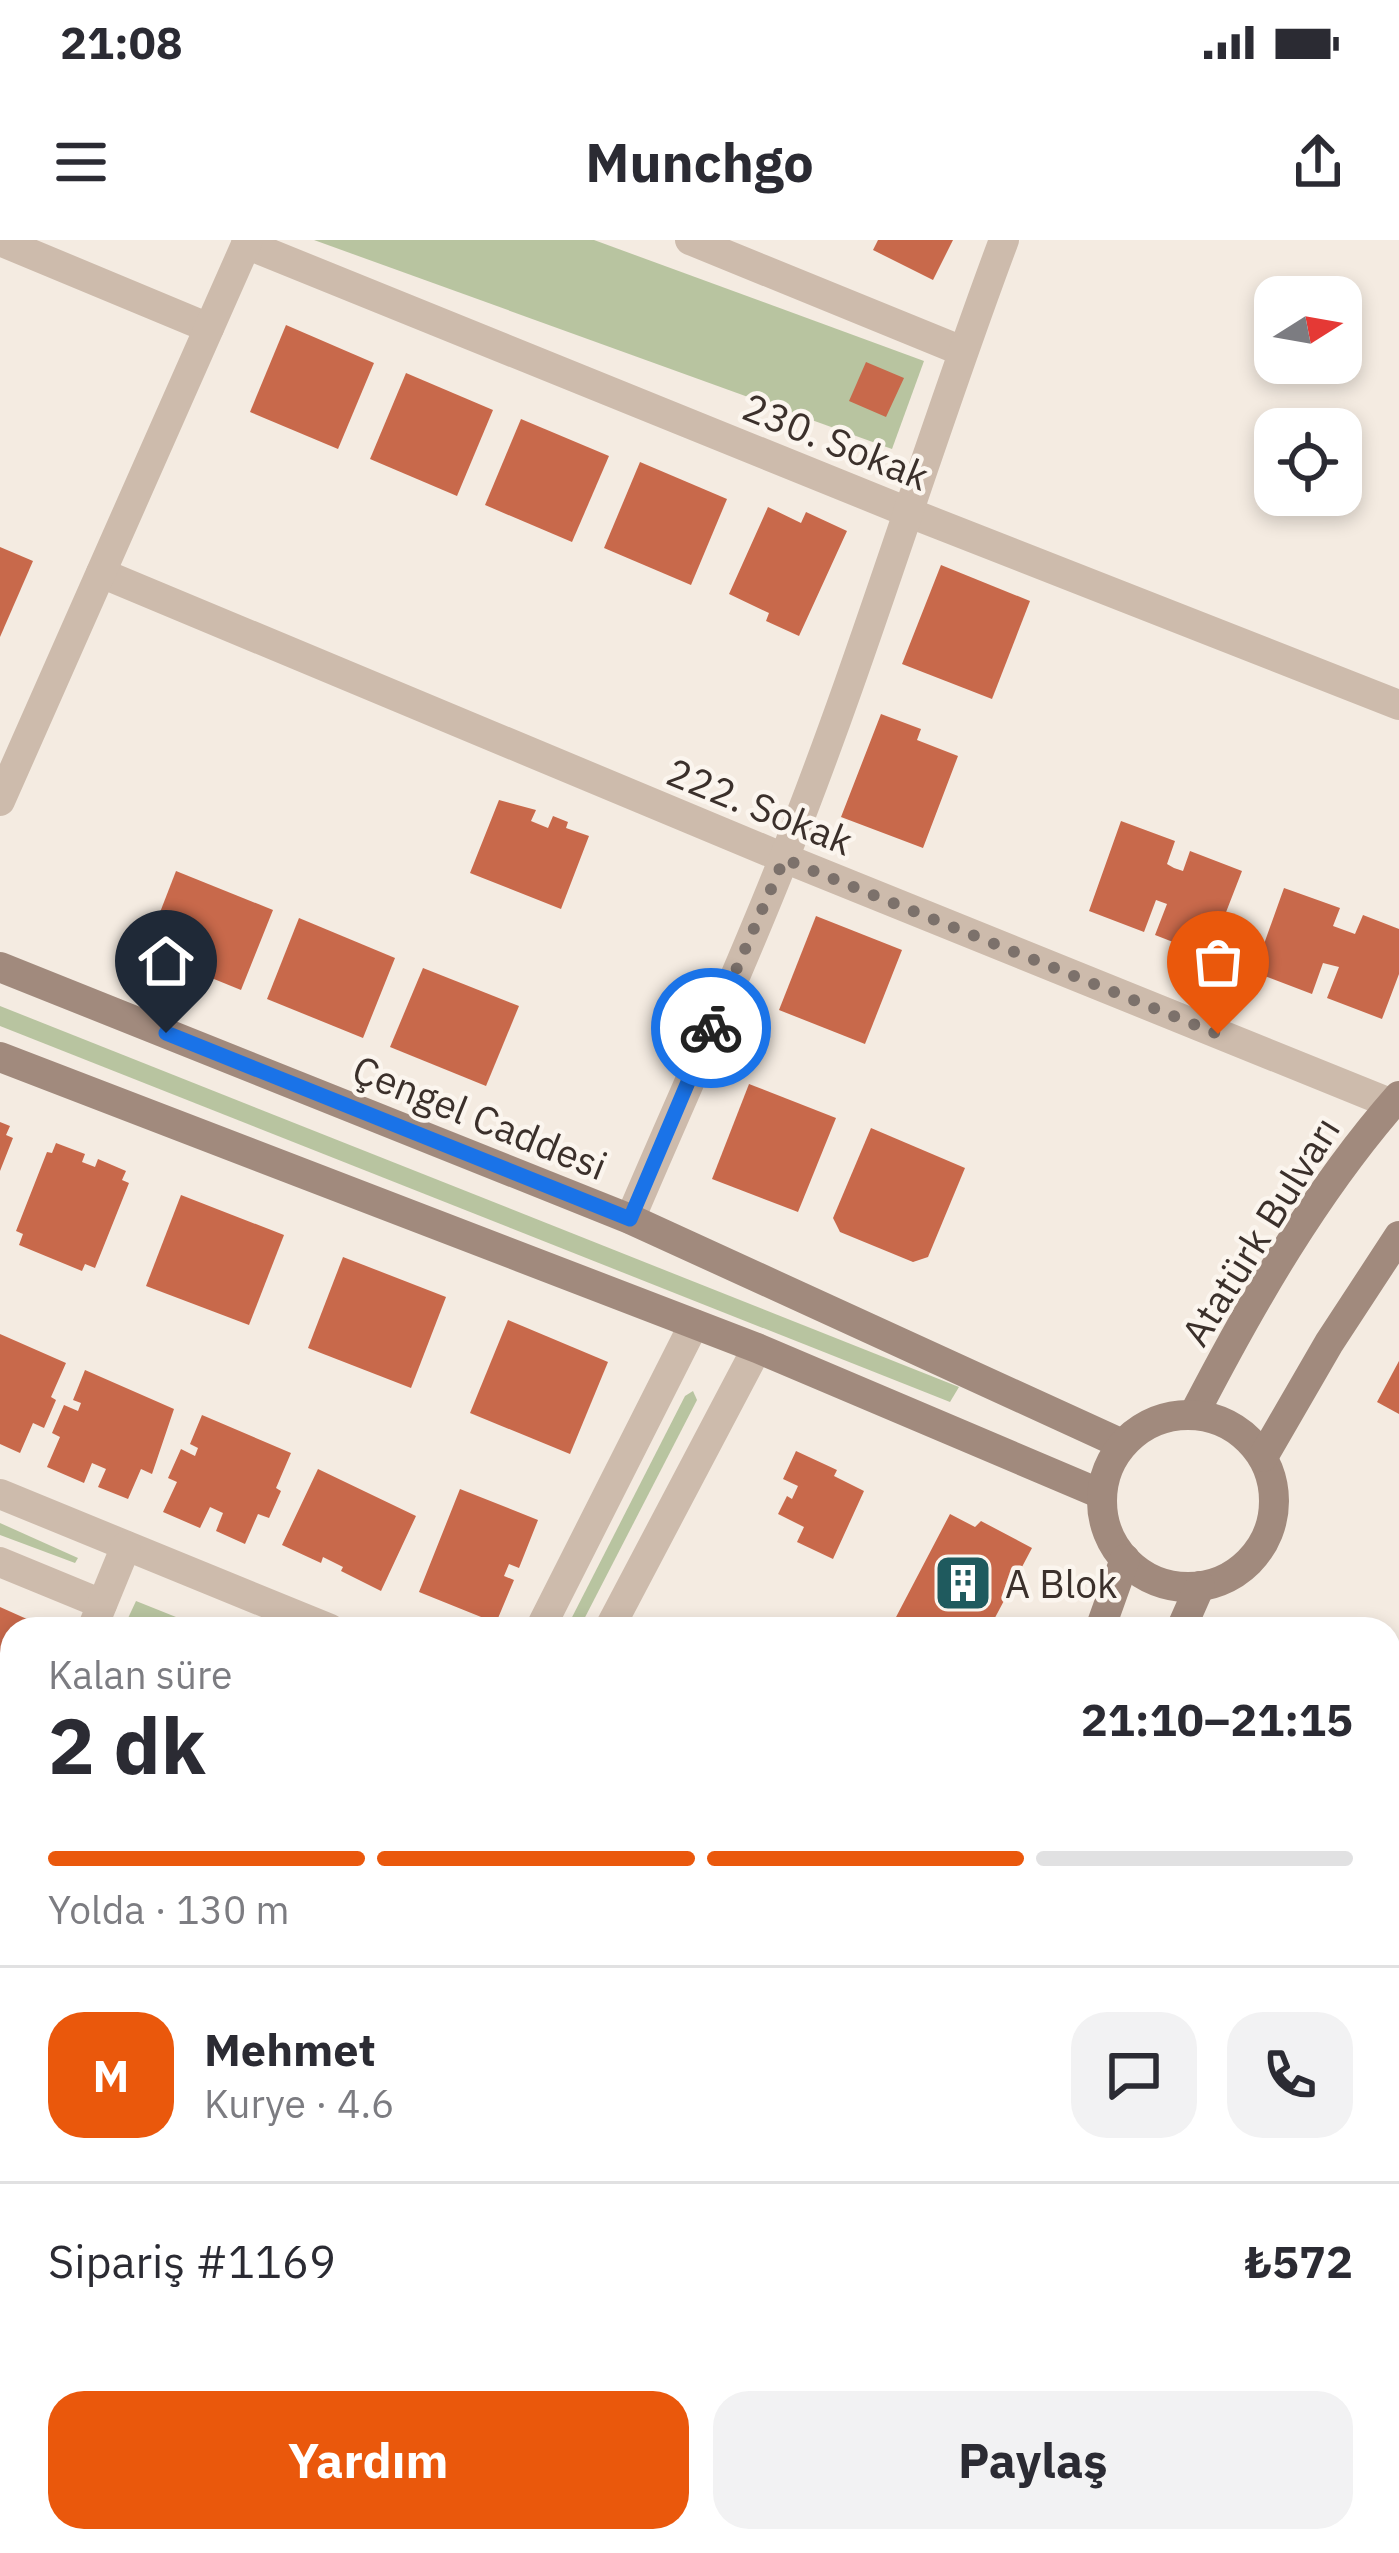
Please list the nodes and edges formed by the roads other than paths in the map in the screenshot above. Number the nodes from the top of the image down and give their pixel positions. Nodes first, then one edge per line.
1 (690, 240) edge
2 (1004, 240) edge
3 (0, 241) edge
4 (247, 242) edge
5 (209, 328) junction
6 (962, 351) junction
7 (910, 513) junction
8 (101, 573) junction
9 (1399, 705) edge
10 (0, 801) edge
11 (784, 859) junction
12 (0, 967) edge
13 (0, 1057) edge
14 (1395, 1100) edge
15 (630, 1219) junction
16 (1399, 1236) edge
17 (694, 1324) junction
18 (757, 1348) junction
19 (1194, 1414) junction
20 (1122, 1444) junction
21 (1263, 1456) junction
22 (0, 1494) edge
23 (1102, 1494) junction
24 (126, 1546) junction
25 (1125, 1558) junction
26 (0, 1562) edge
27 (1200, 1586) junction
28 (97, 1616) edge
29 (301, 1617) edge
30 (546, 1617) edge
31 (615, 1617) edge
32 (1104, 1617) edge
33 (1186, 1617) edge

1 - 6 street
2 - 6 street
3 - 5 street
4 - 5 street
4 - 7 street, 230. Sokak
5 - 8 street
6 - 7 street
7 - 9 street, 230. Sokak
7 - 11 street
8 - 10 street
8 - 11 street, 222. Sokak
11 - 14 street, 222. Sokak
11 - 15 street
12 - 15 main road, Çengel Caddesi
13 - 17 main road
14 - 19 main road, Atatürk Bulvarı
15 - 20 main road, Çengel Caddesi
16 - 21 main road
17 - 18 main road
17 - 30 street
18 - 23 main road
18 - 31 street
19 - 20 main road
19 - 21 main road
20 - 23 main road
21 - 27 main road
22 - 24 street
23 - 25 main road
24 - 28 street
24 - 29 street
25 - 27 main road
25 - 32 main road
26 - 28 street
27 - 33 main road

